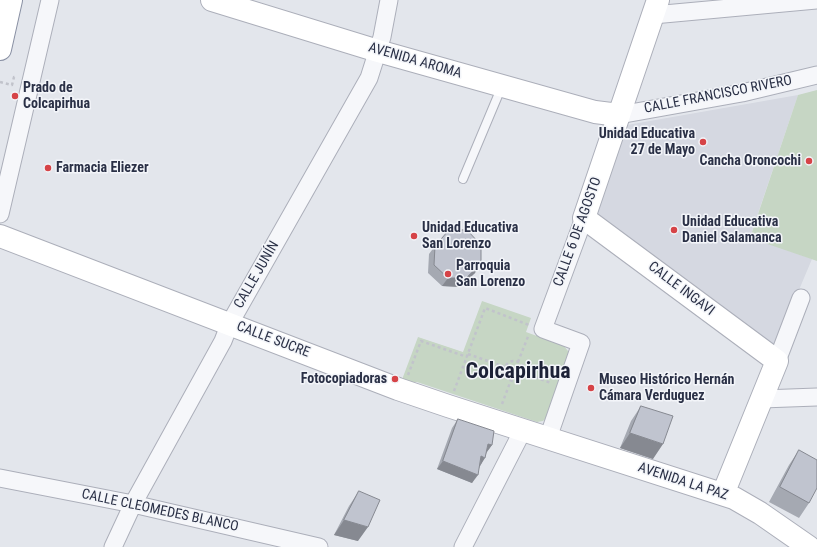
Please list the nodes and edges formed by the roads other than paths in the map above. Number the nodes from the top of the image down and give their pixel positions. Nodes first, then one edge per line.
1 (11, 0) edge
2 (50, 0) edge
3 (212, 0) edge
4 (389, 0) edge
5 (817, 0) edge
6 (656, 8) edge
7 (0, 49) edge
8 (378, 51) junction
9 (817, 75) edge
10 (502, 86) junction
11 (619, 115) junction
12 (463, 179) dead end
13 (0, 214) edge
14 (584, 218) junction
15 (0, 236) edge
16 (801, 298) dead end
17 (230, 323) junction
18 (777, 361) junction
19 (817, 396) edge
20 (762, 398) junction
21 (523, 430) junction
22 (548, 438) junction
23 (0, 478) edge
24 (723, 494) junction
25 (133, 504) junction
26 (113, 547) edge
27 (319, 547) edge
28 (463, 547) edge
29 (809, 547) edge

1 - 7 main road
2 - 13 street
3 - 8 main road, AVENIDA AROMA
4 - 8 street, CALLE JUNÍN
5 - 6 street
6 - 11 main road, CALLE 6 DE AGOSTO
8 - 10 main road, AVENIDA AROMA
8 - 17 street, CALLE JUNÍN
9 - 11 street, CALLE FRANCISCO RIVERO
10 - 11 main road, AVENIDA AROMA
10 - 12 lane
11 - 14 main road, CALLE 6 DE AGOSTO
14 - 18 main road, CALLE INGAVI
14 - 22 street, CALLE 6 DE AGOSTO
15 - 17 main road, CALLE SUCRE
16 - 18 street
17 - 21 main road, CALLE SUCRE
17 - 25 street, CALLE JUNÍN
18 - 20 main road
19 - 20 street
20 - 24 main road
21 - 22 main road, CALLE SUCRE
21 - 28 street
22 - 24 main road, AVENIDA LA PAZ
23 - 25 street, CALLE CLEOMEDES BLANCO
24 - 29 main road, AVENIDA LA PAZ
25 - 26 street, CALLE JUNÍN
25 - 27 street, CALLE CLEOMEDES BLANCO

